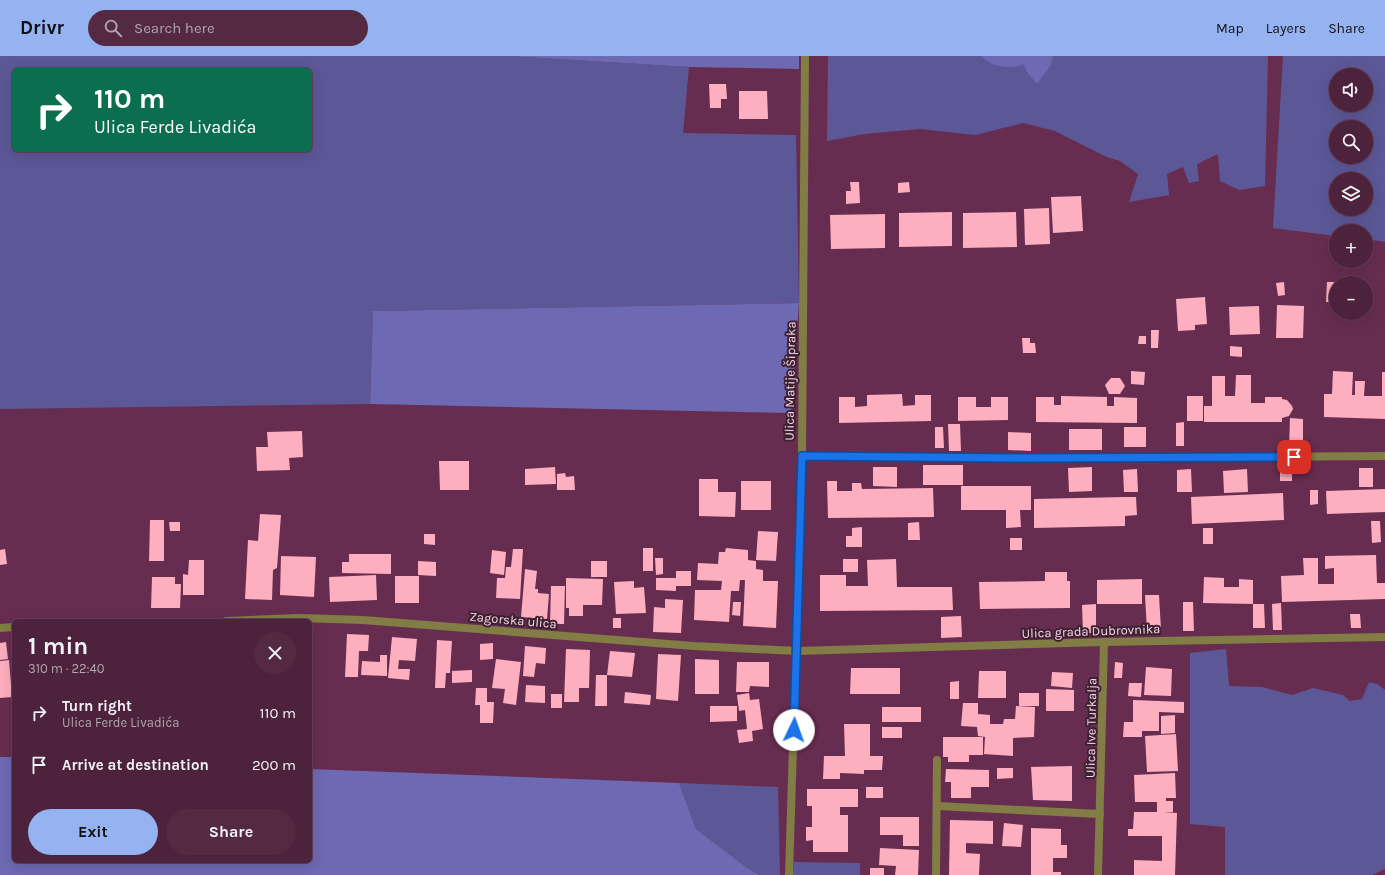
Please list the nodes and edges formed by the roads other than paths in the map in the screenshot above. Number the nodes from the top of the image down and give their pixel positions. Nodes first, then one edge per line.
1 (804, 56) edge
2 (802, 456) junction
3 (1385, 456) edge
4 (274, 619) edge
5 (12, 627) edge
6 (0, 628) edge
7 (1385, 637) edge
8 (1104, 642) junction
9 (797, 651) junction
10 (937, 760) dead end
11 (937, 806) junction
12 (1100, 814) junction
13 (789, 875) edge
14 (936, 875) edge
15 (1098, 875) edge

1 - 2 street, Ulica Matije Šipraka
2 - 3 street
2 - 9 street, Ulica Matije Šipraka
4 - 9 street, Zagorska ulica
5 - 6 street
7 - 8 street, Ulica grada Dubrovnika
8 - 9 street, Ulica grada Dubrovnika
8 - 12 street, Ulica Ive Turkalja
9 - 13 street, Ulica Matije Šipraka
10 - 11 street
11 - 12 street
11 - 14 street
12 - 15 street, Ulica Ive Turkalja

